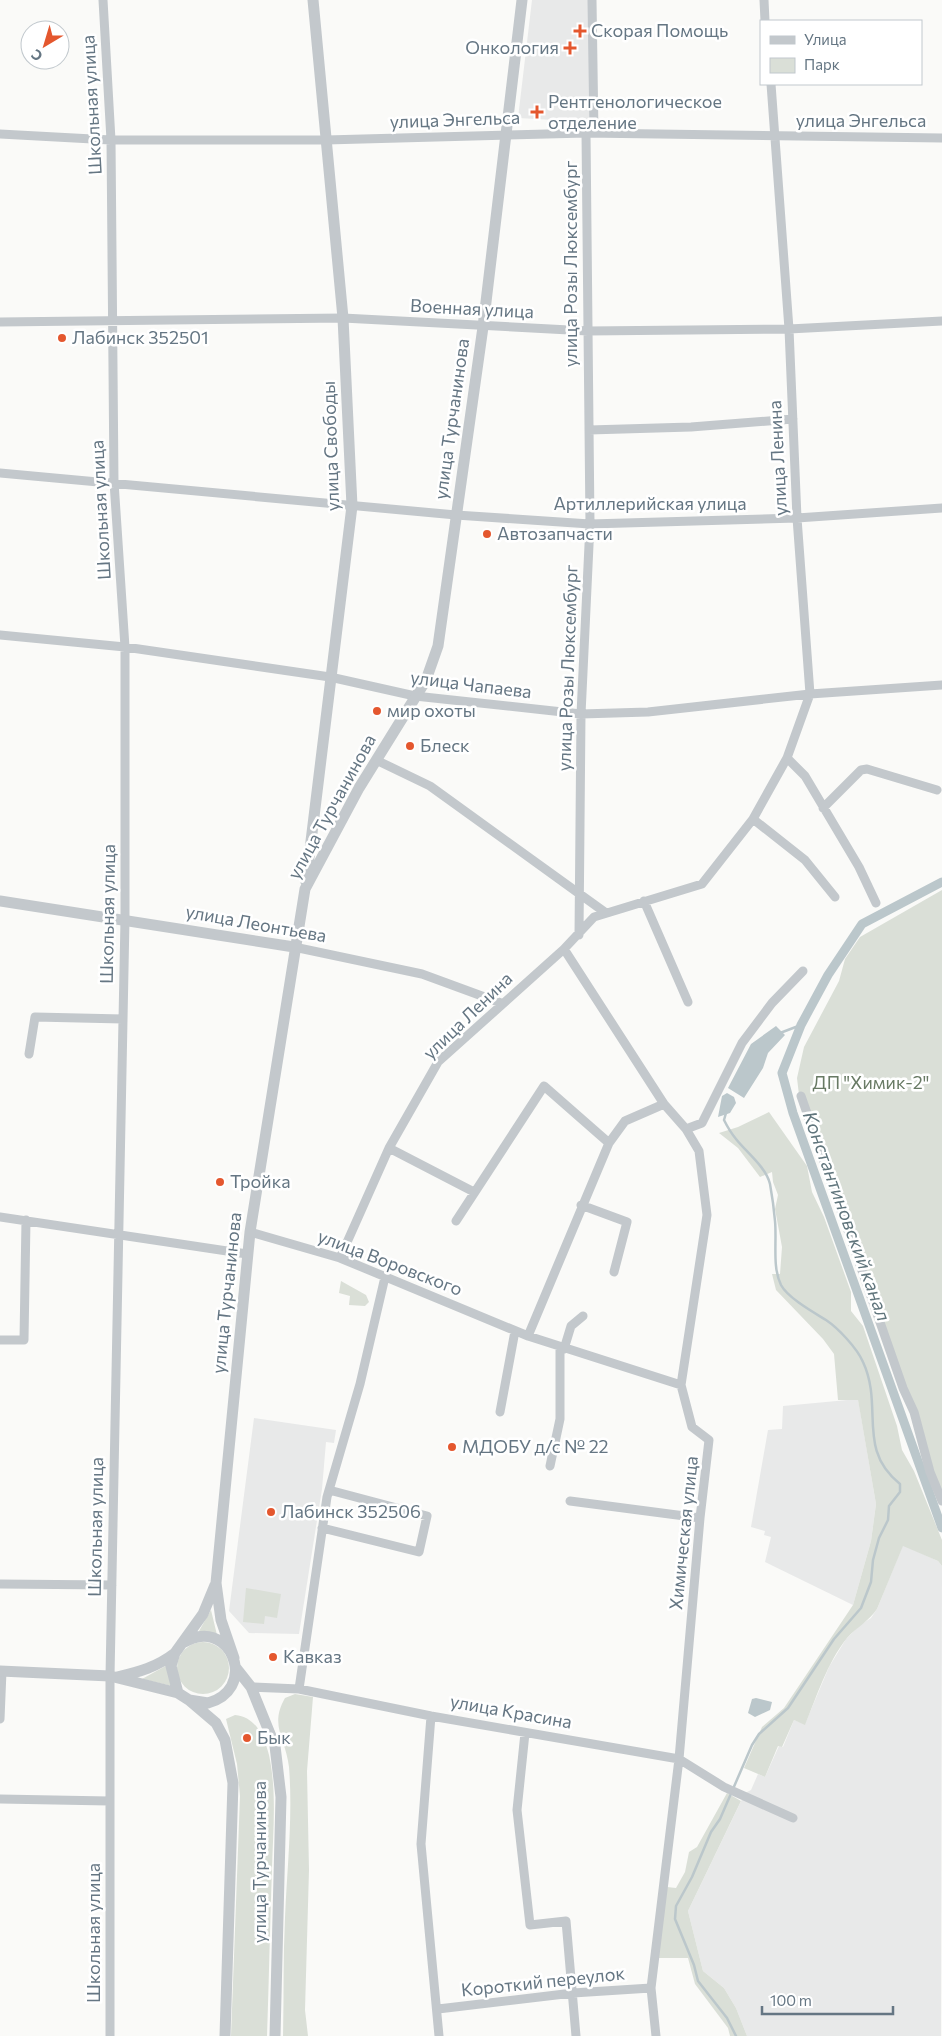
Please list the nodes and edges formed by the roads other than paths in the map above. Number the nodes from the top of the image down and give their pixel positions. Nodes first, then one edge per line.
1 (103, 0) edge
2 (313, 0) edge
3 (522, 0) edge
4 (592, 0) edge
5 (764, 0) edge
6 (766, 20) edge
7 (771, 85) edge
8 (590, 133) junction
9 (0, 134) edge
10 (506, 134) junction
11 (775, 137) junction
12 (942, 138) edge
13 (111, 140) junction
14 (326, 140) junction
15 (343, 318) junction
16 (112, 321) junction
17 (942, 321) edge
18 (0, 322) edge
19 (484, 327) junction
20 (789, 329) junction
21 (588, 331) junction
22 (793, 419) junction
23 (589, 430) junction
24 (0, 473) edge
25 (114, 482) junction
26 (352, 506) junction
27 (942, 508) edge
28 (456, 515) junction
29 (797, 518) junction
30 (590, 524) junction
31 (0, 634) edge
32 (125, 647) junction
33 (330, 677) junction
34 (942, 685) edge
35 (810, 694) junction
36 (415, 696) junction
37 (581, 714) junction
38 (788, 758) junction
39 (376, 760) junction
40 (937, 790) dead end
41 (822, 808) junction
42 (753, 819) junction
43 (305, 889) junction
44 (578, 894) junction
45 (835, 897) dead end
46 (0, 901) edge
47 (644, 901) junction
48 (876, 903) dead end
49 (606, 913) junction
50 (125, 919) junction
51 (578, 935) junction
52 (294, 947) junction
53 (564, 949) junction
54 (803, 972) dead end
55 (688, 1002) dead end
56 (501, 1004) junction
57 (123, 1019) junction
58 (28, 1054) dead end
59 (801, 1096) dead end
60 (664, 1104) junction
61 (686, 1128) junction
62 (609, 1143) junction
63 (389, 1148) junction
64 (474, 1192) junction
65 (581, 1205) junction
66 (0, 1217) edge
67 (26, 1220) junction
68 (456, 1221) dead end
69 (250, 1232) junction
70 (118, 1235) junction
71 (248, 1254) junction
72 (340, 1258) junction
73 (614, 1272) dead end
74 (384, 1277) junction
75 (583, 1316) dead end
76 (515, 1331) junction
77 (528, 1336) junction
78 (0, 1340) edge
79 (562, 1348) junction
80 (681, 1386) junction
81 (500, 1412) dead end
82 (550, 1466) dead end
83 (329, 1490) junction
84 (570, 1501) dead end
85 (942, 1501) edge
86 (700, 1518) junction
87 (322, 1528) junction
88 (216, 1583) junction
89 (0, 1584) edge
90 (112, 1585) junction
91 (182, 1643) junction
92 (175, 1653) junction
93 (235, 1663) junction
94 (1, 1671) edge
95 (113, 1677) junction
96 (251, 1686) junction
97 (299, 1689) junction
98 (178, 1693) junction
99 (189, 1700) junction
100 (212, 1702) junction
101 (431, 1716) junction
102 (0, 1719) edge
103 (525, 1733) junction
104 (680, 1759) junction
105 (0, 1799) edge
106 (109, 1801) junction
107 (793, 1818) dead end
108 (651, 1988) junction
109 (573, 1993) junction
110 (438, 2009) junction
111 (110, 2036) edge
112 (225, 2036) edge
113 (274, 2036) edge
114 (439, 2036) edge
115 (576, 2036) edge
116 (656, 2036) edge

1 - 13 street, Школьная улица
2 - 14 street, улица Свободы
3 - 10 street, улица Турчанинова
4 - 8 street, улица Розы Люксембург
5 - 6 street
7 - 11 street, улица Ленина
8 - 10 street, улица Энгельса
8 - 11 street, улица Энгельса
8 - 21 street, улица Розы Люксембург
9 - 13 street, улица Энгельса
10 - 14 street, улица Энгельса
10 - 19 street, улица Турчанинова
11 - 12 street, улица Энгельса
11 - 20 street, улица Ленина
13 - 14 street, улица Энгельса
13 - 16 street, Школьная улица
14 - 15 street, улица Свободы
15 - 16 street, Военная улица
15 - 19 street, Военная улица
15 - 26 street, улица Свободы
16 - 18 street, Военная улица
16 - 25 street, Школьная улица
17 - 20 street, Военная улица
19 - 21 street, Военная улица
19 - 28 street, улица Турчанинова
20 - 21 street, Военная улица
20 - 22 street, улица Ленина
21 - 23 street, улица Розы Люксембург
22 - 23 street
22 - 29 street, улица Ленина
23 - 30 street, улица Розы Люксембург
24 - 25 street, Артиллерийская улица
25 - 26 street, Артиллерийская улица
25 - 32 street, Школьная улица
26 - 28 street, Артиллерийская улица
26 - 33 street, улица Свободы
27 - 29 street, Артиллерийская улица
28 - 30 street, Артиллерийская улица
28 - 36 street, улица Турчанинова
29 - 30 street, Артиллерийская улица
29 - 35 street, улица Ленина
30 - 37 street, улица Розы Люксембург
31 - 32 street, улица Чапаева
32 - 33 street, улица Чапаева
32 - 50 street, Школьная улица
33 - 36 street, улица Чапаева
33 - 43 street, улица Свободы
34 - 35 street, улица Чапаева
35 - 37 street, улица Чапаева
35 - 38 street, улица Ленина
36 - 37 street, улица Чапаева
36 - 39 street, улица Турчанинова
37 - 44 street, улица Розы Люксембург
38 - 41 street
38 - 42 street, улица Ленина
39 - 43 street, улица Турчанинова
39 - 44 street
40 - 41 street
41 - 48 street
42 - 45 street
42 - 47 street, улица Ленина
43 - 52 street, улица Турчанинова
44 - 49 street
44 - 51 street, улица Розы Люксембург
46 - 50 street, улица Леонтьева
47 - 49 street, улица Ленина
47 - 55 street
49 - 51 street, улица Ленина
50 - 52 street, улица Леонтьева
50 - 57 street, Школьная улица
51 - 53 street, улица Ленина
52 - 56 street, улица Леонтьева
52 - 69 street, улица Турчанинова
53 - 56 street, улица Ленина
53 - 60 street, Химическая улица
54 - 61 street
56 - 63 street, улица Ленина
57 - 58 street
57 - 70 street, Школьная улица
59 - 85 street
60 - 61 street, Химическая улица
60 - 62 street
61 - 80 street, Химическая улица
62 - 64 street
62 - 65 street
63 - 64 street
63 - 72 street, улица Ленина
64 - 68 street
65 - 73 street
65 - 77 street
66 - 67 street
67 - 70 street
67 - 78 street
69 - 71 street, улица Турчанинова
69 - 72 street, улица Воровского
70 - 71 street
70 - 90 street, Школьная улица
71 - 88 street, улица Турчанинова
72 - 74 street, улица Воровского
74 - 76 street, улица Воровского
74 - 83 street
75 - 79 street
76 - 77 street, улица Воровского
76 - 81 street
77 - 79 street, улица Воровского
79 - 80 street, улица Воровского
79 - 82 street
80 - 86 street, Химическая улица
83 - 87 street
83 - 87 street
84 - 86 street
86 - 104 street, Химическая улица
87 - 97 street
88 - 91 street, улица Турчанинова
88 - 93 street, улица Турчанинова
89 - 90 street
90 - 95 street, Школьная улица
91 - 92 street
91 - 93 street
92 - 95 street
92 - 98 street
93 - 96 street, улица Турчанинова
93 - 100 street
94 - 95 street
94 - 102 street
95 - 98 street
95 - 106 street, Школьная улица
96 - 97 street, улица Красина
96 - 100 street, улица Красина
96 - 113 street, улица Турчанинова
97 - 101 street, улица Красина
98 - 99 street
99 - 100 street
99 - 112 street, улица Турчанинова
101 - 103 street, улица Красина
101 - 110 street, Короткий переулок
103 - 104 street, улица Красина
103 - 109 street
104 - 107 street, улица Красина
104 - 108 street, Химическая улица
105 - 106 street
106 - 111 street, Школьная улица
108 - 109 street, Короткий переулок
108 - 116 street, Химическая улица
109 - 110 street, Короткий переулок
109 - 115 street
110 - 114 street, Короткий переулок

